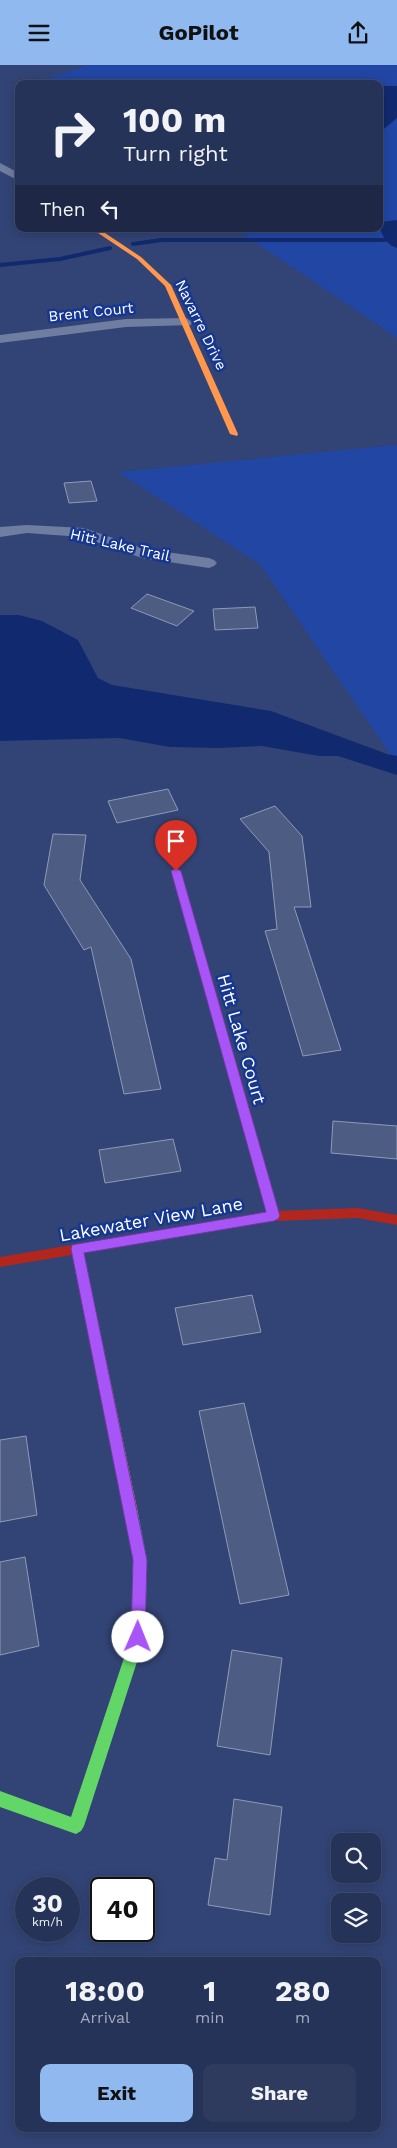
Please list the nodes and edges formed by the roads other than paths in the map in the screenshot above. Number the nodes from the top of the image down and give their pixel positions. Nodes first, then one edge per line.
1 (0, 165) edge
2 (15, 175) edge
3 (100, 232) edge
4 (186, 322) junction
5 (0, 339) edge
6 (234, 434) dead end
7 (0, 532) edge
8 (209, 563) dead end
9 (176, 871) dead end
10 (274, 1216) junction
11 (397, 1220) edge
12 (77, 1249) junction
13 (0, 1262) edge
14 (0, 1799) edge

1 - 2 street
3 - 4 street, Navarre Drive
4 - 5 street, Brent Court
4 - 6 street, Navarre Drive
7 - 8 street, Hitt Lake Trail
9 - 10 street, Hitt Lake Court
10 - 11 street, Lakewater View Lane
10 - 12 street, Lakewater View Lane
12 - 13 street, Lakewater View Lane
12 - 14 street

